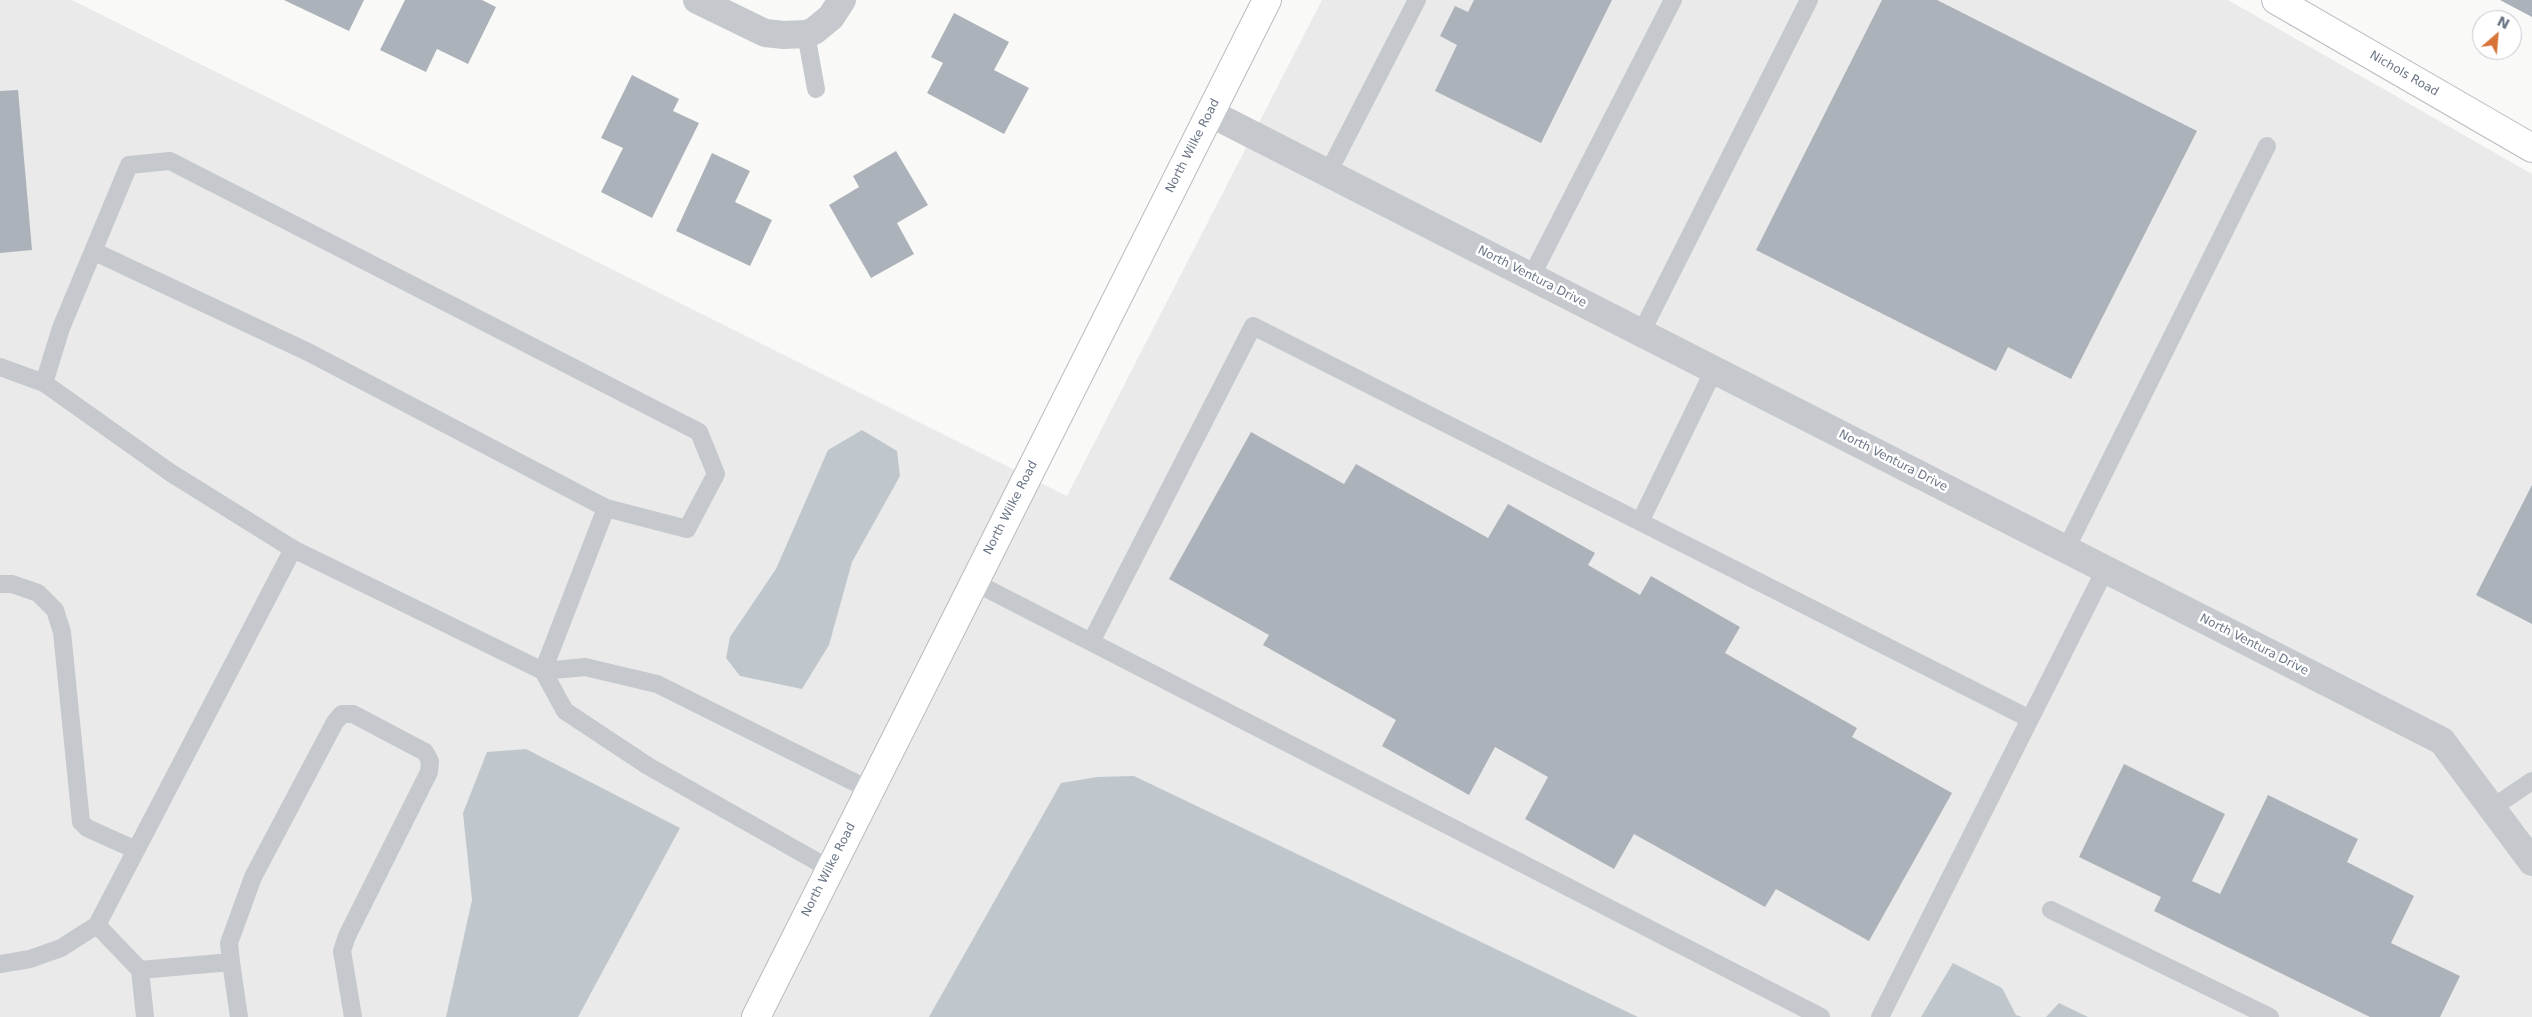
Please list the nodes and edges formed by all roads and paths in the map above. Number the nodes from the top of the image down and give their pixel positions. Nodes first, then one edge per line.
1 (696, 0) edge
2 (842, 0) edge
3 (1268, 0) edge
4 (1417, 0) edge
5 (1673, 0) edge
6 (1809, 0) edge
7 (2276, 0) edge
8 (806, 34) junction
9 (816, 89) dead end
10 (1210, 113) junction
11 (2267, 146) dead end
12 (2532, 148) edge
13 (1328, 173) junction
14 (93, 251) junction
15 (1531, 276) junction
16 (1642, 333) junction
17 (0, 367) edge
18 (1714, 370) junction
19 (44, 383) junction
20 (606, 508) junction
21 (1640, 522) junction
22 (293, 549) junction
23 (2066, 549) junction
24 (2106, 570) junction
25 (974, 582) junction
26 (0, 584) edge
27 (1091, 642) junction
28 (543, 671) junction
29 (2030, 718) junction
30 (2532, 781) edge
31 (870, 790) junction
32 (2492, 808) junction
33 (136, 850) junction
34 (2532, 862) edge
35 (830, 869) junction
36 (2051, 910) dead end
37 (97, 926) junction
38 (231, 962) junction
39 (0, 964) edge
40 (140, 970) junction
41 (145, 1017) edge
42 (239, 1017) edge
43 (353, 1017) edge
44 (756, 1017) edge
45 (1821, 1017) edge
46 (1880, 1017) edge
47 (2270, 1017) edge

1 - 8 street
2 - 8 street
3 - 10 street, North Wilke Road
4 - 13 lane
5 - 15 lane
6 - 16 lane
7 - 12 street, Nichols Road
8 - 9 lane
10 - 13 street, North Ventura Drive
10 - 25 street, North Wilke Road
11 - 23 lane
13 - 15 street, North Ventura Drive
14 - 19 lane
14 - 20 lane
14 - 20 lane
15 - 16 street, North Ventura Drive
16 - 18 street, North Ventura Drive
17 - 19 lane
18 - 21 lane
18 - 23 street, North Ventura Drive
19 - 22 lane
20 - 28 lane
21 - 27 lane
21 - 29 lane
22 - 28 lane
22 - 33 lane
23 - 24 street, North Ventura Drive
24 - 29 lane
24 - 32 street, North Ventura Drive
25 - 27 lane
25 - 31 street, North Wilke Road
26 - 33 lane
27 - 45 lane
28 - 31 lane
28 - 35 lane
29 - 46 lane
30 - 32 lane
31 - 35 street, North Wilke Road
32 - 34 street, North Ventura Drive
33 - 37 lane
35 - 44 street, North Wilke Road
36 - 47 lane
37 - 39 lane
37 - 40 lane
38 - 40 lane
38 - 42 lane
38 - 43 lane
40 - 41 lane

